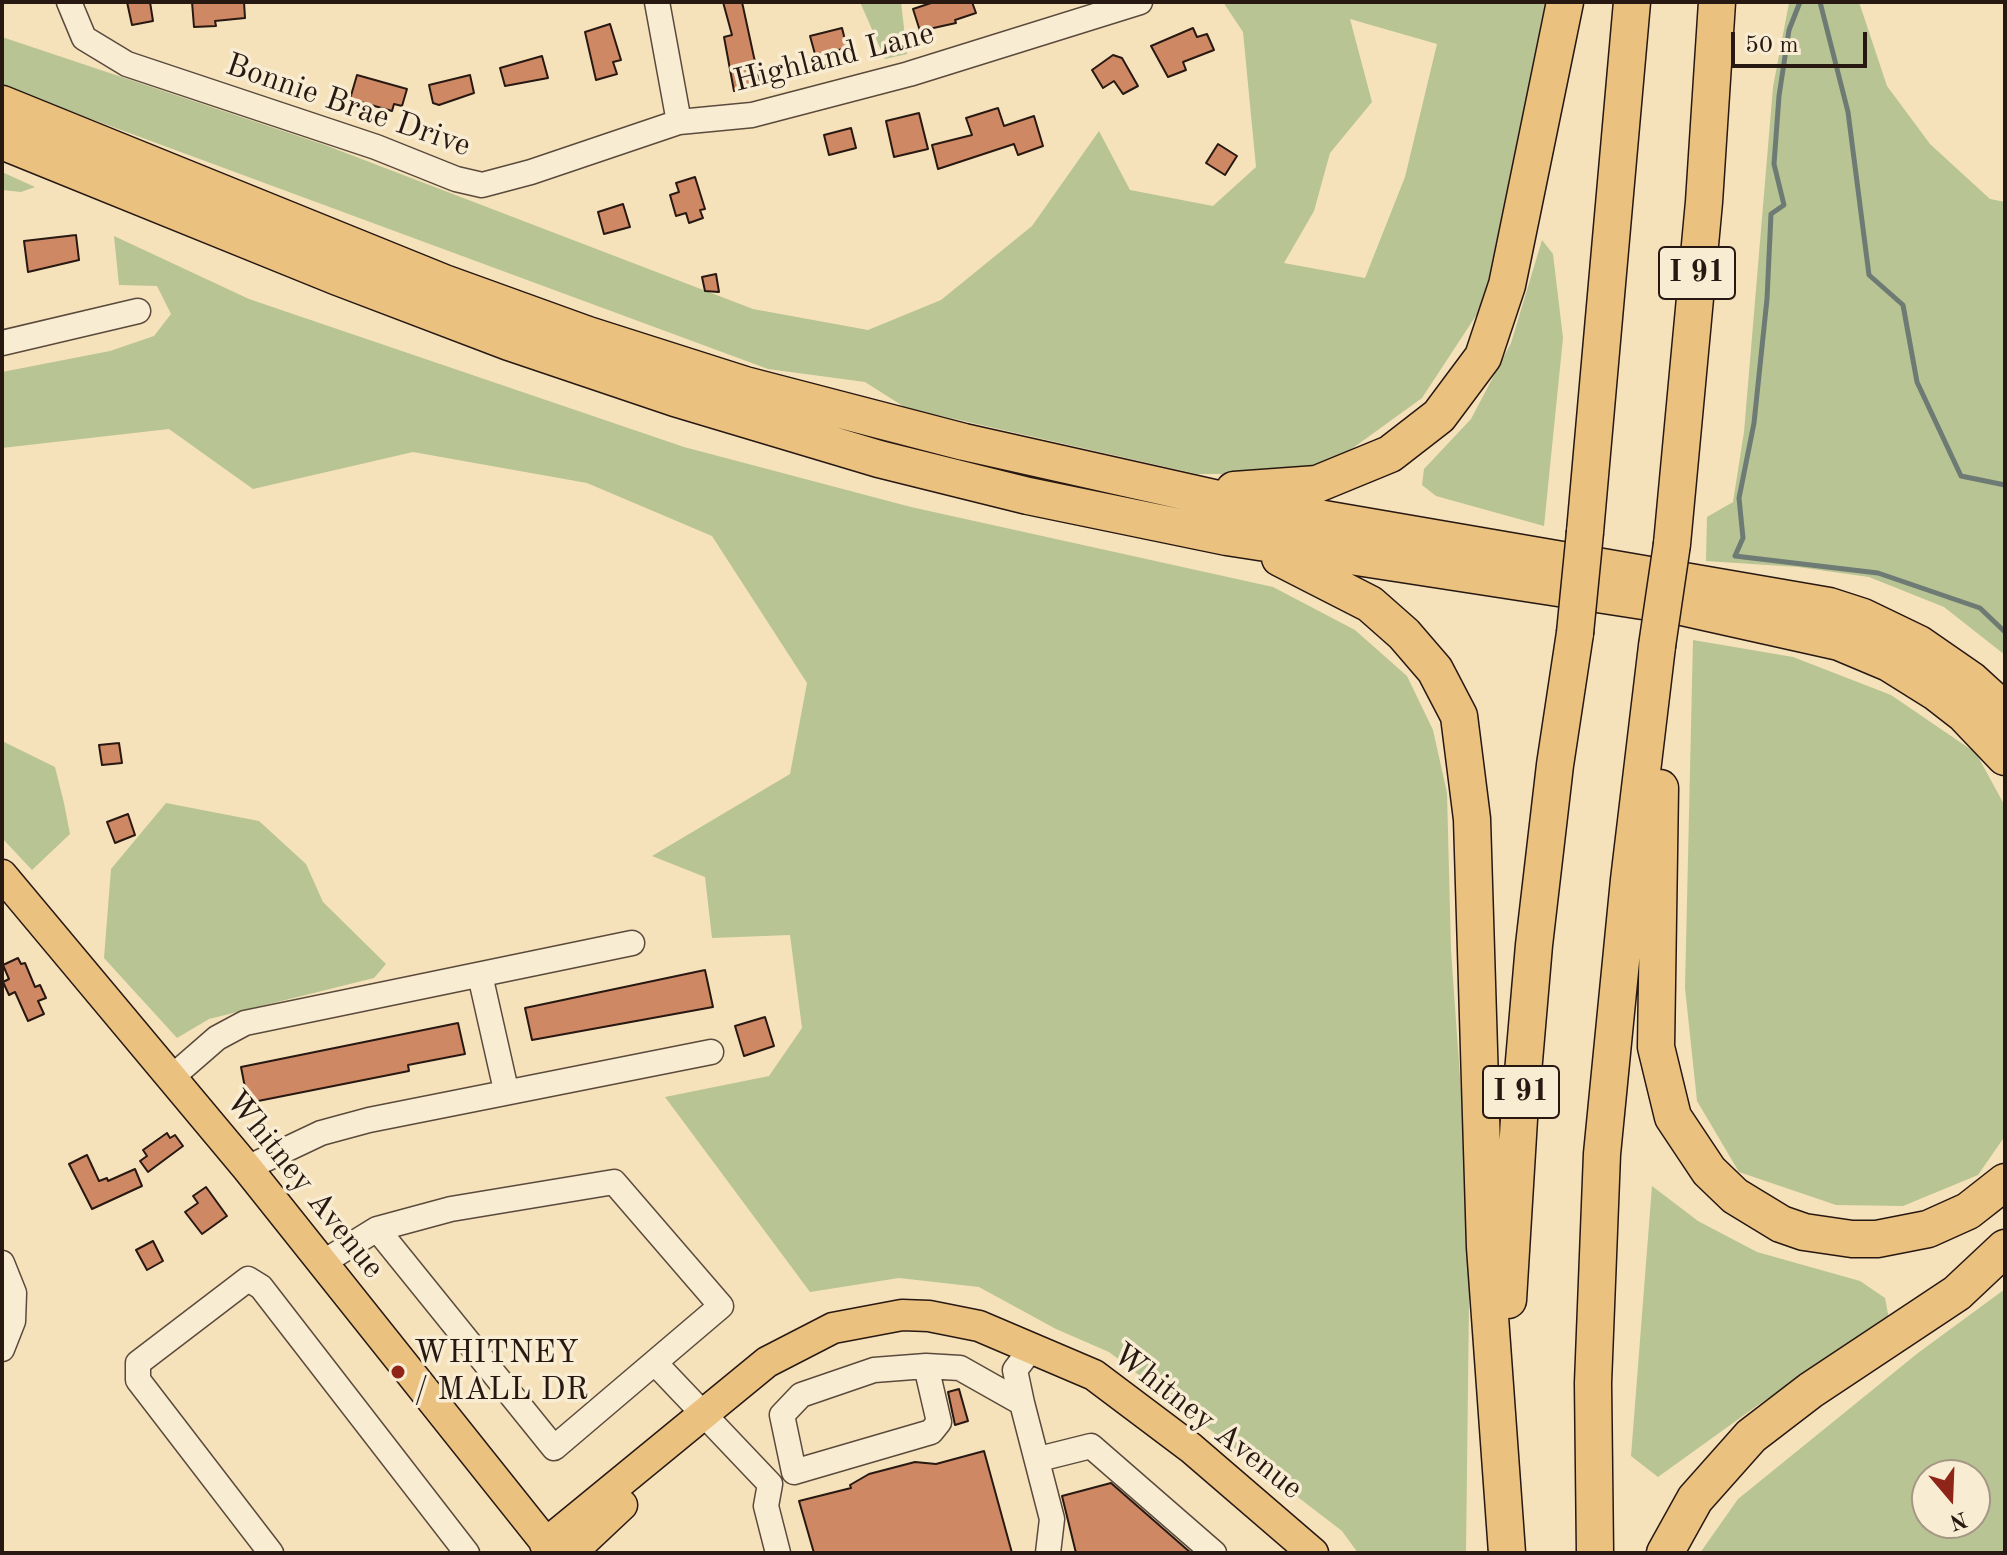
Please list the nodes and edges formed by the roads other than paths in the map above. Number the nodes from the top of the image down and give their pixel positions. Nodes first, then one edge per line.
1 (69, 2) edge
2 (657, 2) edge
3 (1140, 2) edge
4 (1565, 2) edge
5 (1632, 2) edge
6 (1717, 2) edge
7 (2, 104) edge
8 (679, 122) junction
9 (2, 141) edge
10 (138, 311) dead end
11 (2, 343) edge
12 (1186, 493) junction
13 (1238, 539) junction
14 (1657, 646) junction
15 (2005, 711) edge
16 (2005, 757) edge
17 (2, 875) edge
18 (632, 943) dead end
19 (480, 975) junction
20 (711, 1052) dead end
21 (171, 1078) junction
22 (506, 1090) junction
23 (247, 1168) junction
24 (2005, 1182) edge
25 (377, 1229) junction
26 (2005, 1248) edge
27 (2, 1263) edge
28 (322, 1263) junction
29 (2, 1349) edge
30 (1031, 1349) junction
31 (655, 1363) junction
32 (926, 1366) junction
33 (1022, 1403) junction
34 (704, 1414) junction
35 (1039, 1459) junction
36 (794, 1472) junction
37 (770, 1484) junction
38 (1305, 1550) edge
39 (552, 1551) edge
40 (271, 1553) edge
41 (467, 1553) edge
42 (778, 1553) edge
43 (1048, 1553) edge
44 (1214, 1553) edge
45 (1508, 1553) edge
46 (1595, 1553) edge
47 (1665, 1553) edge

1 - 8 street, Bonnie Brae Drive
2 - 8 street
3 - 8 street, Highland Lane
4 - 12 highway
5 - 45 highway, I 91, bridge
6 - 14 highway, I 91, bridge
7 - 12 highway
9 - 13 highway
10 - 11 street
12 - 15 highway
13 - 16 highway
13 - 45 highway
14 - 24 highway
14 - 46 highway, I 91
17 - 21 main road, Whitney Avenue
18 - 19 street
19 - 21 street
19 - 22 street
20 - 22 street
21 - 23 main road, Whitney Avenue
22 - 23 street
23 - 28 main road, Whitney Avenue
25 - 28 street
25 - 31 street
25 - 31 street
26 - 47 highway
27 - 29 street
28 - 39 main road, Whitney Avenue
30 - 33 street
30 - 34 main road, Whitney Avenue
30 - 38 main road, Whitney Avenue
31 - 34 street
32 - 33 street
32 - 36 street
32 - 36 street
33 - 35 street
34 - 37 street
34 - 39 main road, Whitney Avenue
35 - 43 street
35 - 44 street
36 - 37 street
37 - 42 street
40 - 41 street

